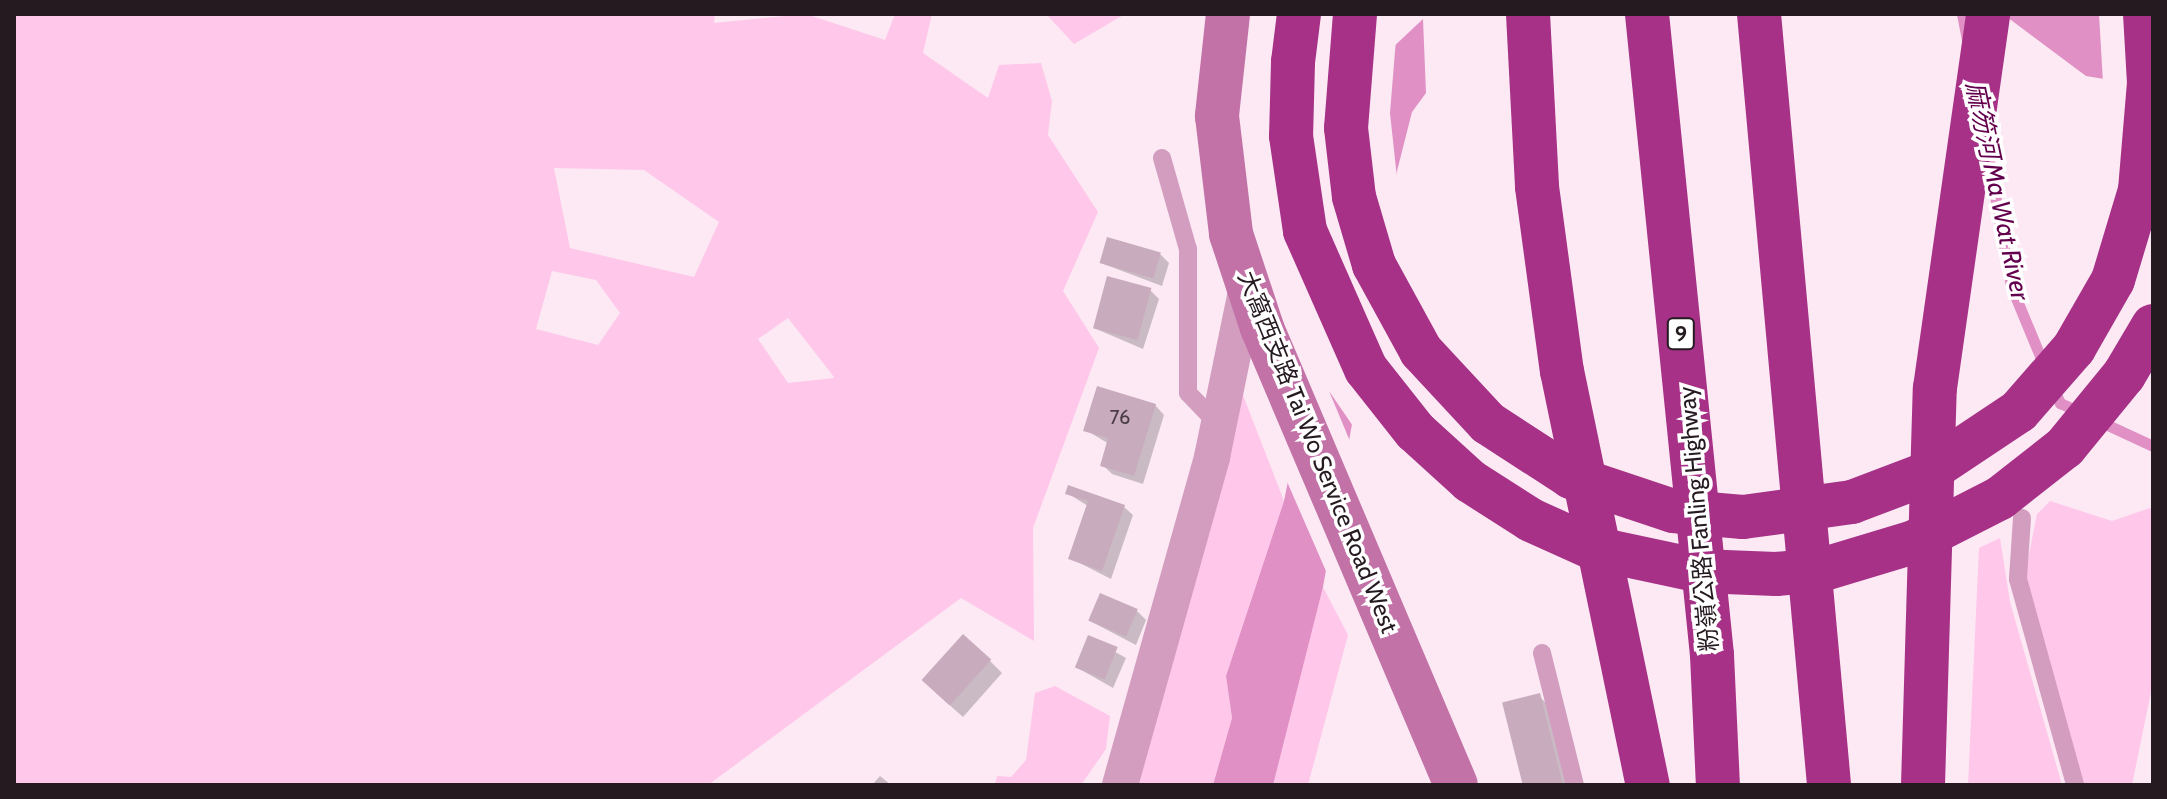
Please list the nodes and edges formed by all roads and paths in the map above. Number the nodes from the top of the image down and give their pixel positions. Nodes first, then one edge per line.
1 (1228, 14) edge
2 (1299, 14) edge
3 (1355, 14) edge
4 (1528, 14) edge
5 (1647, 14) edge
6 (1759, 14) edge
7 (1988, 14) edge
8 (2145, 14) edge
9 (1162, 158) dead end
10 (1247, 287) junction
11 (2153, 326) edge
12 (1218, 424) junction
13 (2022, 518) dead end
14 (1542, 653) dead end
15 (1120, 785) edge
16 (1456, 785) edge
17 (1575, 785) edge
18 (1648, 785) edge
19 (1718, 785) edge
20 (1829, 785) edge
21 (1923, 785) edge
22 (2075, 785) edge

1 - 10 main road, 大窩西支路 Tai Wo Service Road West
2 - 11 highway, bridge
3 - 8 highway, bridge
4 - 18 highway
5 - 19 highway, 粉嶺公路 Fanling Highway / 9
6 - 20 highway
7 - 21 highway
9 - 12 lane
10 - 12 street
10 - 16 main road, 大窩西支路 Tai Wo Service Road West
12 - 15 street
13 - 22 lane
14 - 17 lane

